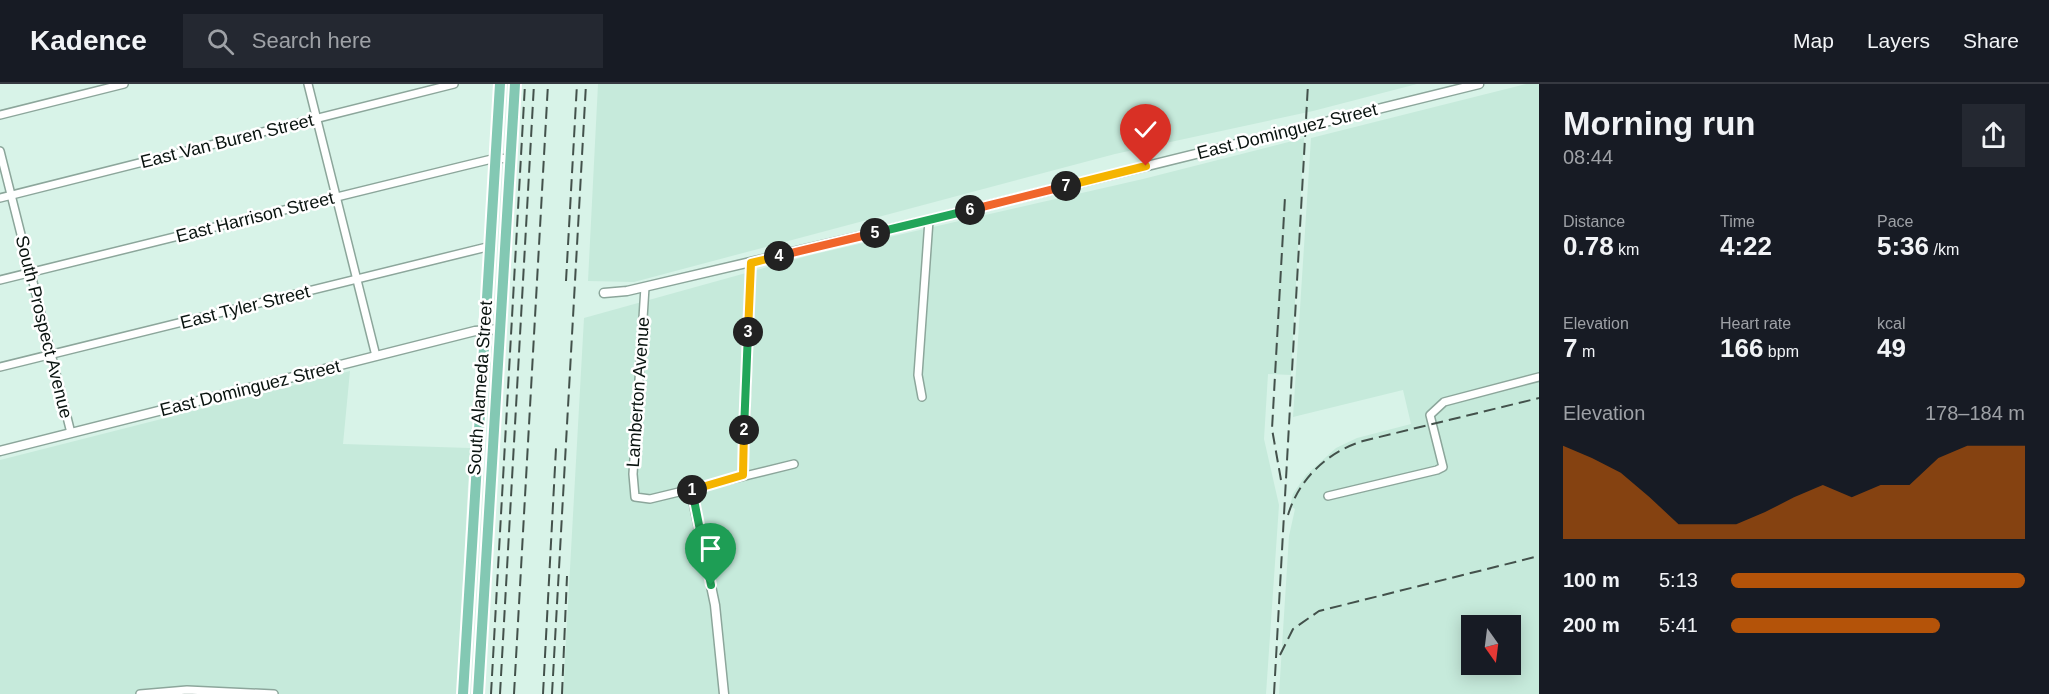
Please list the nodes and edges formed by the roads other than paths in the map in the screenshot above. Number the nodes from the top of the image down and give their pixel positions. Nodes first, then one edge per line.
1 (124, 84) edge
2 (308, 84) edge
3 (454, 84) edge
4 (500, 84) edge
5 (515, 84) edge
6 (1479, 84) edge
7 (0, 115) edge
8 (316, 119) junction
9 (0, 151) edge
10 (496, 158) junction
11 (511, 159) junction
12 (11, 195) junction
13 (336, 197) junction
14 (0, 198) edge
15 (929, 220) junction
16 (491, 246) junction
17 (751, 263) junction
18 (30, 272) junction
19 (356, 279) junction
20 (0, 280) edge
21 (645, 287) junction
22 (604, 293) dead end
23 (486, 329) junction
24 (500, 329) junction
25 (51, 354) junction
26 (376, 356) junction
27 (0, 367) edge
28 (1539, 377) edge
29 (922, 397) dead end
30 (71, 433) junction
31 (0, 451) edge
32 (794, 464) dead end
33 (743, 475) junction
34 (691, 490) junction
35 (1328, 496) dead end
36 (468, 600) junction
37 (483, 601) junction
38 (140, 694) edge
39 (274, 694) edge
40 (463, 694) edge
41 (478, 694) edge
42 (724, 694) edge

1 - 7 street
2 - 8 street
3 - 8 street, East Van Buren Street
4 - 10 main road, South Alameda Street
5 - 11 main road, South Alameda Street
6 - 15 street, East Dominguez Street
8 - 12 street, East Van Buren Street
8 - 13 street
9 - 12 street, South Prospect Avenue
10 - 11 street, East Harrison Street
10 - 13 street, East Harrison Street
10 - 16 main road, South Alameda Street
11 - 24 main road, South Alameda Street
12 - 14 street, East Van Buren Street
12 - 18 street, South Prospect Avenue
13 - 18 street, East Harrison Street
13 - 19 street
15 - 17 street, East Dominguez Street
15 - 29 street
16 - 19 street, East Tyler Street
16 - 23 main road, South Alameda Street
17 - 21 street, East Dominguez Street
17 - 33 street
18 - 20 street, East Harrison Street
18 - 25 street, South Prospect Avenue
19 - 25 street, East Tyler Street
19 - 26 street
21 - 22 street, East Dominguez Street
21 - 34 street, Lamberton Avenue
23 - 24 street, East Dominguez Street
23 - 26 street, East Dominguez Street
23 - 36 main road, South Alameda Street
24 - 37 main road, South Alameda Street
25 - 27 street, East Tyler Street
25 - 30 street, South Prospect Avenue
26 - 30 street, East Dominguez Street
28 - 35 street
30 - 31 street, East Dominguez Street
32 - 33 street
33 - 34 street
34 - 42 street
36 - 37 main road
36 - 40 main road, South Alameda Street
37 - 41 main road, South Alameda Street
38 - 39 street

